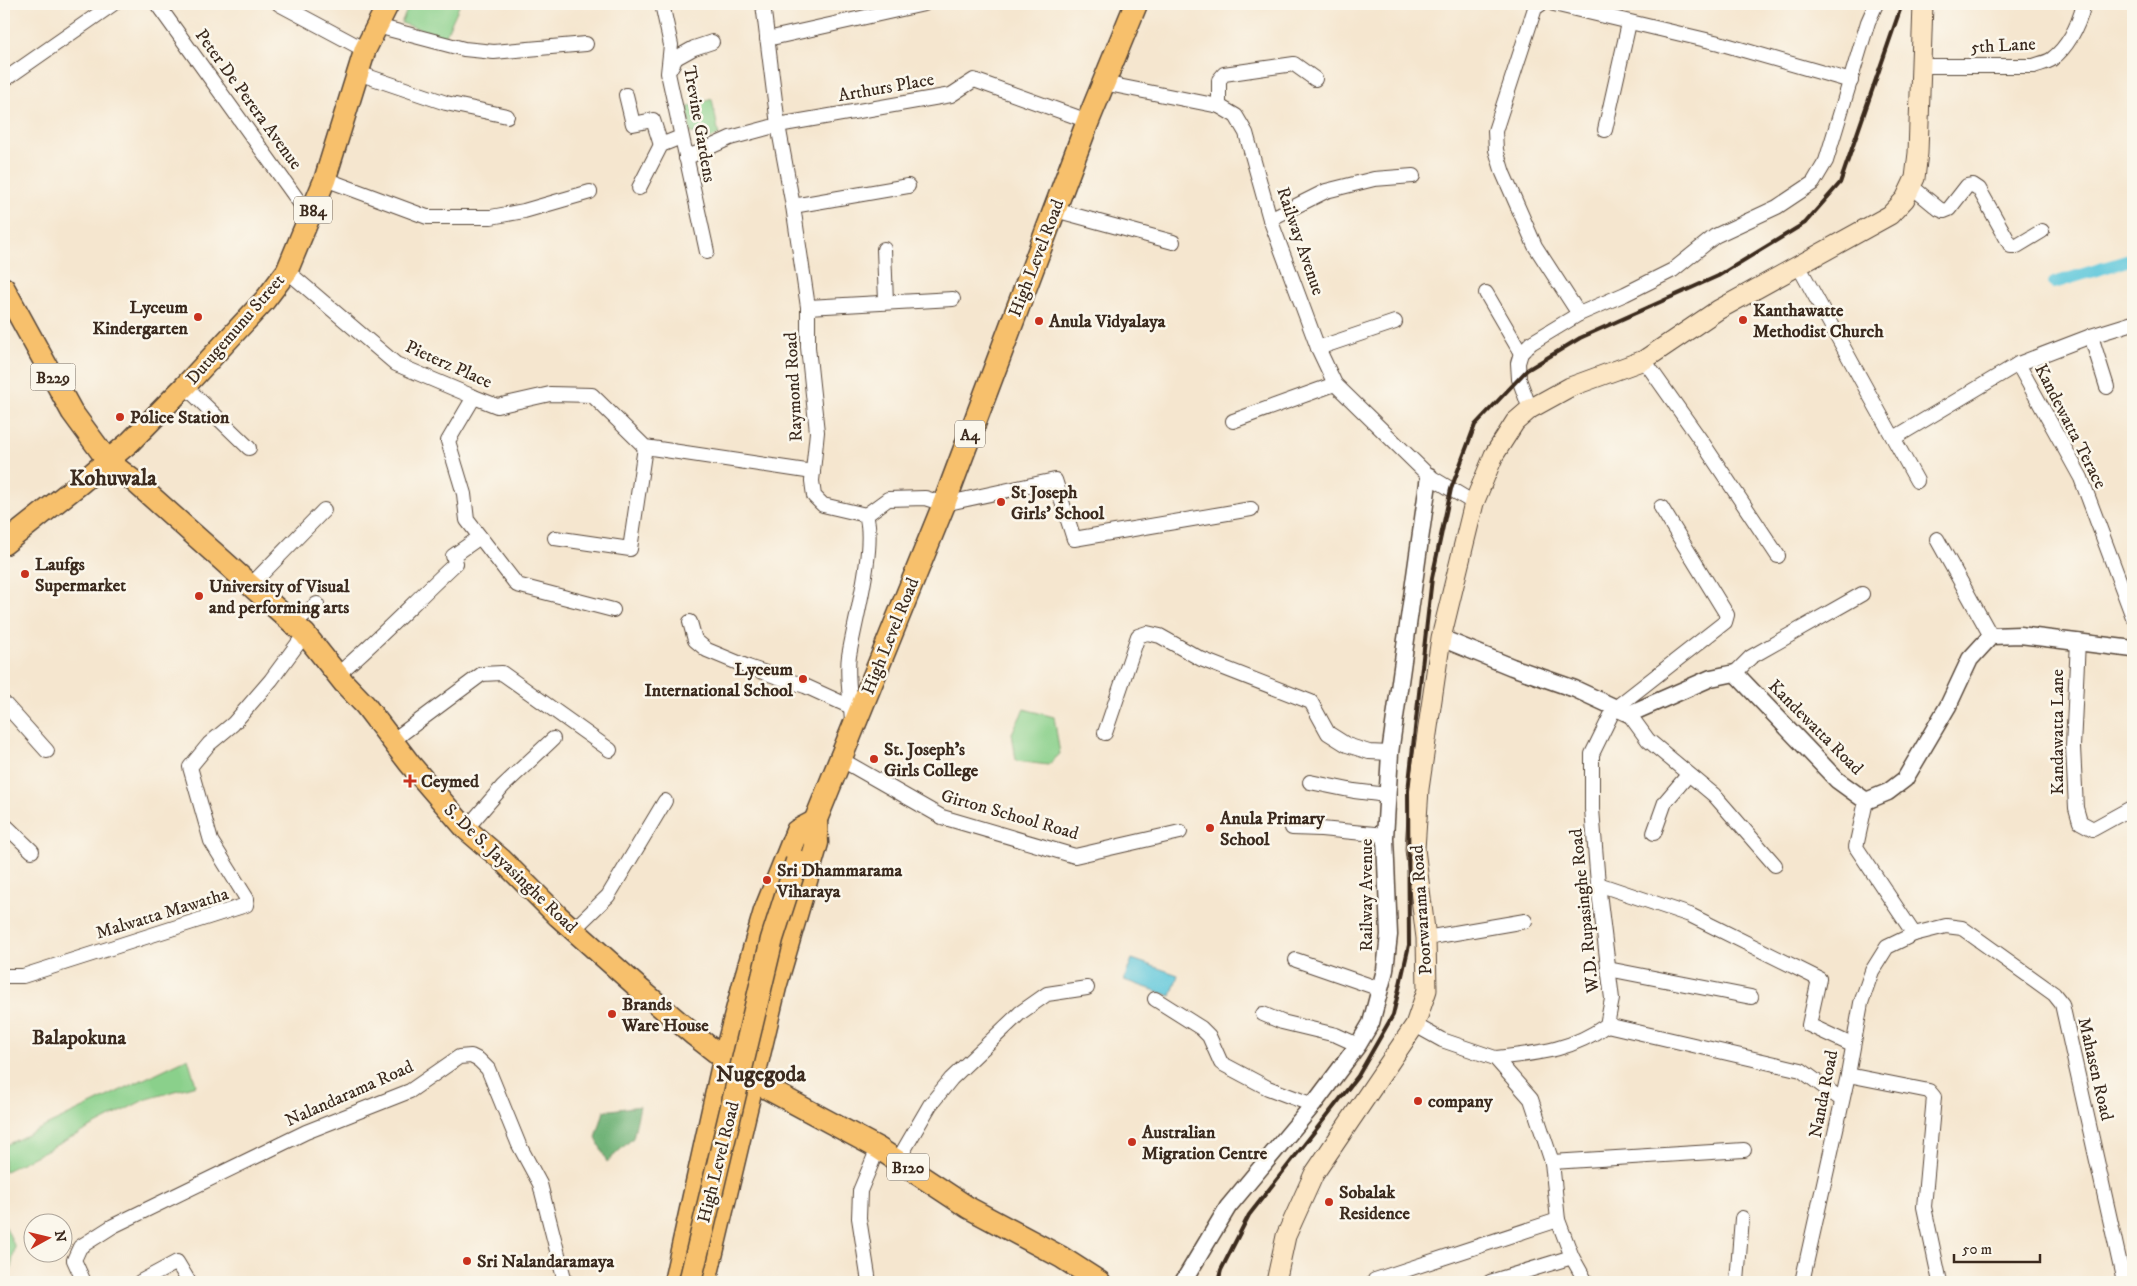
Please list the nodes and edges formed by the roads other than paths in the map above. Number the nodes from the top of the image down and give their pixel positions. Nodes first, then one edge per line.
1 (113, 4) edge
2 (157, 4) edge
3 (279, 4) edge
4 (388, 4) edge
5 (662, 4) edge
6 (763, 4) edge
7 (924, 4) edge
8 (1136, 4) edge
9 (1541, 4) edge
10 (1554, 4) edge
11 (1876, 4) edge
12 (1923, 4) edge
13 (2084, 4) edge
14 (1629, 23) junction
15 (376, 26) junction
16 (767, 39) junction
17 (712, 42) dead end
18 (586, 44) dead end
19 (365, 50) junction
20 (1920, 66) junction
21 (668, 72) junction
22 (358, 73) junction
23 (1315, 79) dead end
24 (4, 80) edge
25 (1851, 81) junction
26 (1103, 83) junction
27 (626, 95) dead end
28 (1219, 106) junction
29 (507, 116) dead end
30 (1088, 121) junction
31 (778, 124) junction
32 (1605, 130) dead end
33 (681, 137) junction
34 (661, 145) junction
35 (686, 158) junction
36 (1413, 176) dead end
37 (326, 179) junction
38 (908, 186) dead end
39 (1911, 186) junction
40 (640, 188) dead end
41 (590, 192) dead end
42 (793, 206) junction
43 (1055, 210) junction
44 (310, 217) junction
45 (1270, 219) junction
46 (2042, 231) dead end
47 (1173, 242) dead end
48 (884, 249) dead end
49 (707, 252) dead end
50 (1798, 265) junction
51 (287, 271) junction
52 (4, 288) edge
53 (1486, 293) dead end
54 (953, 299) dead end
55 (886, 302) junction
56 (808, 307) junction
57 (1579, 314) junction
58 (1395, 322) dead end
59 (2133, 323) edge
60 (2091, 336) junction
61 (1318, 348) junction
62 (1521, 353) junction
63 (1644, 360) junction
64 (2018, 364) junction
65 (1335, 384) junction
66 (185, 386) junction
67 (2107, 386) dead end
68 (474, 397) junction
69 (1530, 409) junction
70 (1233, 422) dead end
71 (1894, 438) junction
72 (645, 446) junction
73 (249, 448) dead end
74 (108, 461) junction
75 (813, 472) junction
76 (1430, 476) junction
77 (1917, 481) dead end
78 (1474, 503) junction
79 (944, 504) junction
80 (1661, 507) dead end
81 (1250, 509) dead end
82 (324, 510) dead end
83 (866, 515) junction
84 (480, 536) junction
85 (555, 538) dead end
86 (1937, 539) dead end
87 (4, 544) edge
88 (1778, 556) dead end
89 (251, 585) junction
90 (1862, 594) dead end
91 (317, 604) dead end
92 (613, 610) dead end
93 (2133, 617) edge
94 (690, 622) dead end
95 (300, 628) junction
96 (1991, 636) junction
97 (1441, 638) junction
98 (2078, 641) junction
99 (2133, 649) edge
100 (1735, 673) junction
101 (338, 674) junction
102 (4, 703) edge
103 (852, 707) junction
104 (1622, 712) junction
105 (853, 730) junction
106 (1105, 733) dead end
107 (552, 738) dead end
108 (392, 741) junction
109 (610, 750) dead end
110 (47, 751) dead end
111 (1390, 753) junction
112 (842, 760) junction
113 (1688, 775) junction
114 (1310, 782) dead end
115 (1388, 795) junction
116 (665, 801) dead end
117 (1866, 801) junction
118 (2133, 807) edge
119 (816, 821) junction
120 (4, 824) edge
121 (1292, 828) dead end
122 (466, 829) junction
123 (1180, 832) dead end
124 (1654, 833) dead end
125 (1385, 835) junction
126 (32, 851) dead end
127 (1775, 864) dead end
128 (1598, 884) junction
129 (1525, 921) dead end
130 (1946, 926) joint
131 (574, 929) junction
132 (1914, 934) junction
133 (1426, 938) junction
134 (1296, 960) dead end
135 (1608, 969) junction
136 (4, 976) edge
137 (745, 980) junction
138 (775, 987) junction
139 (1087, 988) dead end
140 (1380, 990) junction
141 (1752, 997) dead end
142 (1155, 999) dead end
143 (1263, 1014) dead end
144 (1415, 1025) junction
145 (1607, 1025) junction
146 (1358, 1045) junction
147 (1852, 1045) junction
148 (720, 1056) junction
149 (1495, 1058) junction
150 (1848, 1075) junction
151 (753, 1081) junction
152 (1842, 1100) junction
153 (1312, 1105) junction
154 (710, 1128) junction
155 (742, 1133) junction
156 (878, 1148) junction
157 (1744, 1150) dead end
158 (898, 1160) junction
159 (1552, 1162) junction
160 (1742, 1218) dead end
161 (1558, 1220) junction
162 (1572, 1257) junction
163 (84, 1282) edge
164 (140, 1282) edge
165 (189, 1282) edge
166 (565, 1282) edge
167 (675, 1282) edge
168 (690, 1282) edge
169 (705, 1282) edge
170 (869, 1282) edge
171 (1100, 1282) edge
172 (1183, 1282) edge
173 (1276, 1282) edge
174 (1375, 1282) edge
175 (1490, 1282) edge
176 (1586, 1282) edge
177 (1737, 1282) edge
178 (1802, 1282) edge
179 (1940, 1282) edge
180 (2124, 1282) edge

1 - 24 street
2 - 44 street, Peter De Perera Avenue
3 - 19 street
4 - 15 main road, Dutugemunu Street / B84
5 - 21 street, Trevine Gardens
6 - 16 street, Raymond Road
7 - 16 street
8 - 26 highway, High Level Road / A4
9 - 57 street
10 - 14 street
11 - 25 street
12 - 20 main road, Poorwarama Road
13 - 20 street, 5th Lane
14 - 25 street
14 - 32 street
15 - 18 street
15 - 19 main road, Dutugemunu Street / B84
16 - 31 street, Raymond Road
17 - 21 street
19 - 22 main road, Dutugemunu Street / B84
20 - 39 main road, Poorwarama Road
21 - 33 street, Trevine Gardens
22 - 29 street
22 - 37 main road, Dutugemunu Street / B84
23 - 28 street
25 - 57 street
26 - 28 street, Railway Avenue
26 - 30 highway, High Level Road / A4
27 - 34 street
28 - 45 street, Railway Avenue
30 - 31 street, Arthurs Place
30 - 43 highway, High Level Road / A4
31 - 35 street, Arthurs Place
31 - 42 street, Raymond Road
33 - 34 street
33 - 35 street, Trevine Gardens
34 - 40 street
35 - 49 street, Trevine Gardens
36 - 45 street
37 - 41 street
37 - 44 main road, Dutugemunu Street / B84
38 - 42 street
39 - 46 street
39 - 50 main road, Poorwarama Road
42 - 56 street, Raymond Road
43 - 47 street
43 - 79 highway, High Level Road / A4
44 - 51 main road, Dutugemunu Street / B84
45 - 61 street, Railway Avenue
48 - 55 street
50 - 63 main road, Poorwarama Road
50 - 71 street
51 - 66 main road, Dutugemunu Street / B84
51 - 68 street, Pieterz Place
52 - 74 main road, B229
53 - 62 street
54 - 55 street
55 - 56 street
56 - 75 street, Raymond Road
57 - 62 street
58 - 61 street
59 - 60 street, Kandewatta Terace
60 - 64 street, Kandewatta Terace
60 - 67 street
61 - 65 street, Railway Avenue
62 - 69 street
63 - 69 main road, Poorwarama Road
63 - 88 street
64 - 71 street, Kandewatta Terace
64 - 93 street, Kandewatta Terace
65 - 70 street
65 - 76 street, Railway Avenue
66 - 73 street
66 - 74 main road, Dutugemunu Street / B84
68 - 72 street, Pieterz Place
68 - 84 street
69 - 78 main road, Poorwarama Road
71 - 77 street
72 - 75 street
72 - 85 street
74 - 87 main road, B84
74 - 89 main road, S. De S. Jayasinghe Road / B120
75 - 83 street, Raymond Road
76 - 78 street, Railway Avenue
76 - 111 street, Railway Avenue
78 - 97 main road, Poorwarama Road
79 - 81 street
79 - 83 street
79 - 105 highway, High Level Road / A4
80 - 104 street
82 - 89 street
83 - 103 street
84 - 92 street
84 - 101 street
86 - 96 street
89 - 95 main road, S. De S. Jayasinghe Road / B120
90 - 100 street
91 - 95 street
94 - 103 street
95 - 101 main road, S. De S. Jayasinghe Road / B120
95 - 136 street, Malwatta Mawatha
96 - 98 street
96 - 117 street, Kandewatta Road
97 - 104 street
97 - 133 main road, Poorwarama Road
98 - 99 street
98 - 118 street, Kandawatta Lane
100 - 104 street
100 - 117 street, Kandewatta Road
101 - 108 main road, S. De S. Jayasinghe Road / B120
102 - 110 street
103 - 105 street
104 - 113 street
104 - 128 street, W.D. Rupasinghe Road
105 - 112 highway, High Level Road / A4
106 - 111 street
107 - 122 street
108 - 109 street
108 - 122 main road, S. De S. Jayasinghe Road / B120
111 - 115 street, Railway Avenue
112 - 119 highway, High Level Road / A4
112 - 123 street, Girton School Road
113 - 124 street
113 - 127 street
114 - 115 street
115 - 125 street, Railway Avenue
116 - 131 street
117 - 132 street
119 - 137 highway
119 - 138 highway, A4
119 - 168 highway, High Level Road / A4, bridge
120 - 126 street
121 - 125 street
122 - 131 main road, S. De S. Jayasinghe Road / B120
125 - 140 street, Railway Avenue
128 - 135 street, W.D. Rupasinghe Road
128 - 147 street
129 - 133 street
130 - 132 street, Nanda Road
130 - 180 street, Mahasen Road
131 - 148 main road, S. De S. Jayasinghe Road / B120
132 - 147 street, Nanda Road
133 - 144 main road, Poorwarama Road
134 - 140 street
135 - 141 street
135 - 145 street, W.D. Rupasinghe Road
137 - 138 highway
137 - 148 highway
138 - 151 highway, A4
139 - 158 street
140 - 146 street, Railway Avenue
142 - 153 street
143 - 146 street
144 - 149 street
144 - 173 main road, Poorwarama Road
145 - 149 street
145 - 152 street
146 - 153 street, Railway Avenue
147 - 150 street, Nanda Road
148 - 151 main road, B120
148 - 154 highway
149 - 159 street
150 - 152 street, Nanda Road
150 - 179 street
151 - 155 highway, A4
151 - 156 main road, B120
152 - 178 street, Nanda Road
153 - 172 street, Railway Avenue
154 - 155 highway
154 - 167 highway
155 - 169 highway, A4
156 - 158 main road, B120
156 - 170 street
157 - 159 street
158 - 171 main road, B120
159 - 161 street
160 - 177 street
161 - 162 street
161 - 174 street
162 - 175 street
162 - 176 street
163 - 166 street, Nalandarama Road
164 - 165 street

